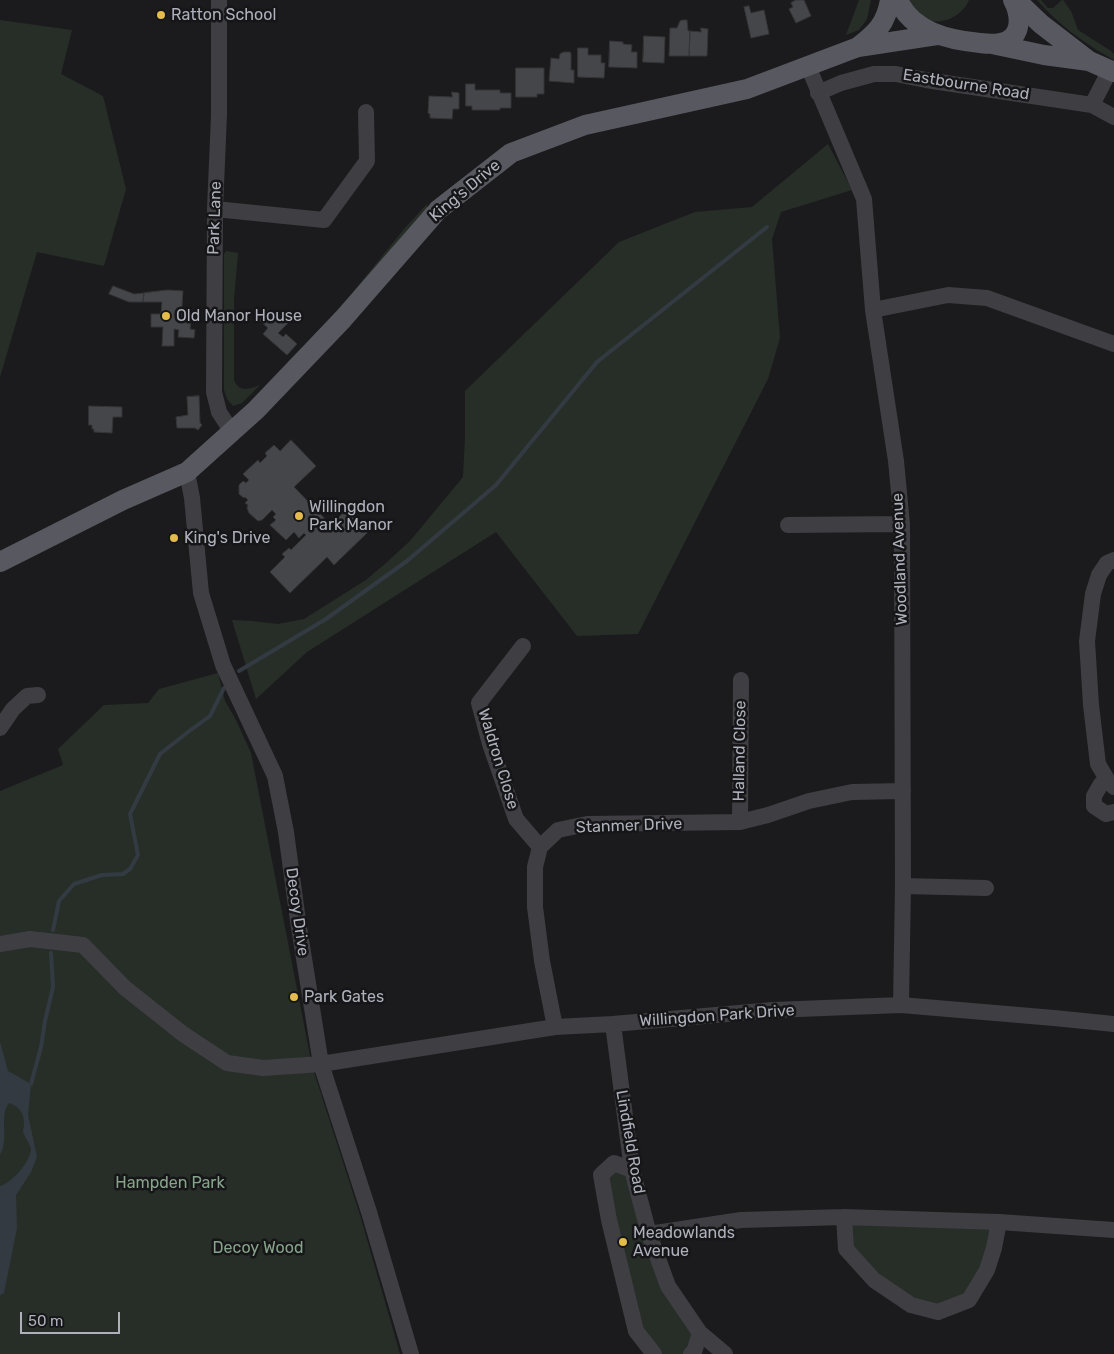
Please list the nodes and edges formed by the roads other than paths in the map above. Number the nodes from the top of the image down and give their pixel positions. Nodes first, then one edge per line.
1 (219, 0) edge
2 (890, 0) edge
3 (898, 0) edge
4 (1015, 0) edge
5 (937, 35) junction
6 (991, 44) junction
7 (858, 48) junction
8 (1089, 61) junction
9 (808, 66) junction
10 (1112, 72) edge
11 (818, 92) junction
12 (1092, 105) junction
13 (366, 112) dead end
14 (1114, 117) edge
15 (215, 209) junction
16 (873, 310) junction
17 (1114, 344) edge
18 (232, 432) junction
19 (187, 472) junction
20 (788, 524) dead end
21 (902, 524) junction
22 (1114, 560) edge
23 (0, 562) edge
24 (523, 646) dead end
25 (741, 680) dead end
26 (38, 695) dead end
27 (0, 728) edge
28 (1111, 784) edge
29 (903, 790) junction
30 (1114, 812) edge
31 (740, 822) junction
32 (540, 847) junction
33 (903, 886) junction
34 (986, 888) dead end
35 (0, 944) edge
36 (901, 1005) junction
37 (613, 1024) junction
38 (1114, 1024) edge
39 (555, 1027) junction
40 (321, 1064) junction
41 (632, 1170) junction
42 (844, 1216) junction
43 (999, 1222) junction
44 (1114, 1230) edge
45 (650, 1234) junction
46 (700, 1333) junction
47 (411, 1354) edge
48 (654, 1354) edge
49 (691, 1354) edge
50 (725, 1354) edge

1 - 15 street, Park Lane
2 - 7 main road, King's Drive
3 - 5 main road
4 - 6 main road
4 - 8 main road
5 - 6 main road
5 - 7 main road, King's Drive
6 - 8 main road
7 - 9 main road, King's Drive
8 - 10 main road
9 - 11 street, Woodland Avenue
9 - 18 main road, King's Drive
10 - 12 street
11 - 12 street, Eastbourne Road
11 - 16 street, Woodland Avenue
12 - 14 street, Eastbourne Road
13 - 15 street
15 - 18 street, Park Lane
16 - 17 street
16 - 21 street, Woodland Avenue
18 - 19 main road, King's Drive
19 - 23 main road, King's Drive
19 - 40 street, Decoy Drive
20 - 21 street
21 - 29 street, Woodland Avenue
22 - 28 street
24 - 32 street, Waldron Close
25 - 31 street, Halland Close
26 - 27 street
28 - 30 street
29 - 31 street, Stanmer Drive
29 - 33 street, Woodland Avenue
31 - 32 street, Stanmer Drive
32 - 39 street
33 - 34 street
33 - 36 street, Woodland Avenue
35 - 40 street, Willingdon Park Drive
36 - 37 street, Willingdon Park Drive
36 - 38 street, Willingdon Park Drive
37 - 39 street, Willingdon Park Drive
37 - 41 street, Lindfield Road
39 - 40 street, Willingdon Park Drive
40 - 47 street, Decoy Drive
41 - 45 street, Lindfield Road
41 - 48 street
42 - 43 street
42 - 43 street
42 - 45 street
43 - 44 street
45 - 46 street, Lindfield Road
46 - 49 street
46 - 50 street, Lindfield Road

